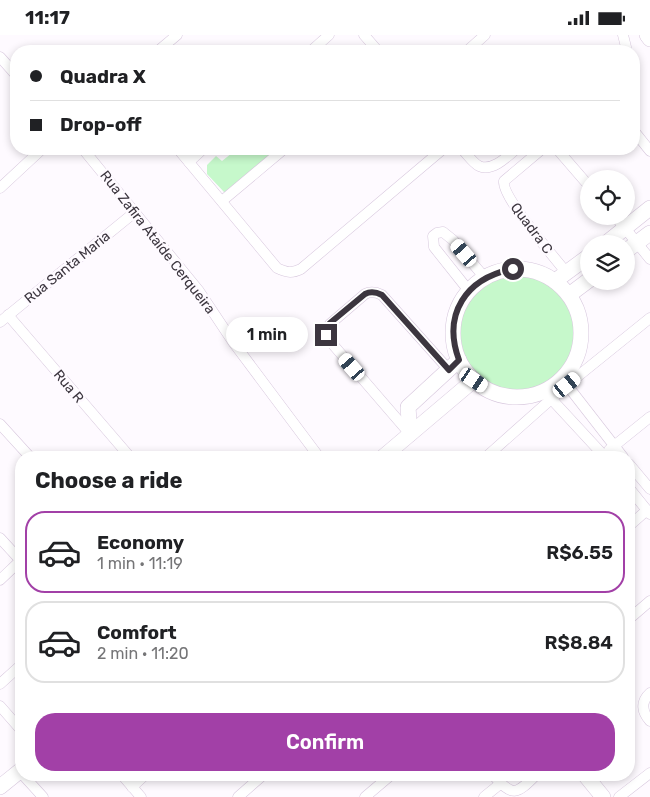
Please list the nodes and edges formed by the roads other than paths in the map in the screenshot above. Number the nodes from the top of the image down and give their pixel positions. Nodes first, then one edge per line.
1 (177, 35) edge
2 (329, 35) edge
3 (364, 35) edge
4 (486, 35) edge
5 (647, 35) edge
6 (650, 39) edge
7 (165, 45) edge
8 (318, 45) edge
9 (373, 45) edge
10 (474, 45) edge
11 (0, 57) edge
12 (10, 68) edge
13 (640, 138) edge
14 (650, 151) edge
15 (36, 155) edge
16 (88, 155) edge
17 (183, 155) edge
18 (197, 155) edge
19 (277, 155) edge
20 (436, 155) edge
21 (468, 155) edge
22 (509, 155) edge
23 (535, 155) edge
24 (562, 155) edge
25 (189, 162) junction
26 (580, 176) edge
27 (0, 188) edge
28 (222, 201) junction
29 (650, 208) edge
30 (135, 212) junction
31 (623, 225) edge
32 (626, 229) junction
33 (650, 233) edge
34 (618, 235) edge
35 (628, 235) edge
36 (635, 245) edge
37 (635, 249) edge
38 (650, 259) edge
39 (580, 263) edge
40 (560, 277) junction
41 (486, 278) junction
42 (580, 287) edge
43 (468, 291) junction
44 (569, 295) junction
45 (8, 315) junction
46 (650, 318) edge
47 (0, 322) edge
48 (454, 365) junction
49 (474, 380) junction
50 (566, 381) junction
51 (548, 395) junction
52 (650, 417) edge
53 (0, 425) edge
54 (410, 434) junction
55 (614, 447) junction
56 (24, 451) edge
57 (125, 451) edge
58 (315, 451) edge
59 (390, 451) edge
60 (492, 451) edge
61 (598, 451) edge
62 (610, 451) edge
63 (618, 451) edge
64 (635, 471) edge
65 (650, 489) edge
66 (635, 496) edge
67 (648, 512) edge
68 (635, 522) edge
69 (0, 537) edge
70 (15, 554) edge
71 (15, 566) edge
72 (0, 580) edge
73 (650, 601) edge
74 (635, 614) edge
75 (15, 670) edge
76 (0, 684) edge
77 (650, 693) edge
78 (0, 706) edge
79 (650, 721) edge
80 (15, 722) edge
81 (650, 773) edge
82 (15, 776) edge
83 (29, 781) edge
84 (127, 781) edge
85 (138, 781) edge
86 (256, 781) edge
87 (384, 781) edge
88 (498, 781) edge
89 (530, 781) edge
90 (590, 781) edge
91 (500, 784) junction
92 (0, 787) edge
93 (132, 787) junction
94 (42, 797) edge
95 (141, 797) edge
96 (238, 797) edge
97 (365, 797) edge
98 (484, 797) edge
99 (603, 797) edge
100 (618, 797) edge

1 - 7 street
2 - 8 street
3 - 9 street
4 - 10 street
5 - 6 street
11 - 12 street
13 - 14 street
15 - 27 street
16 - 30 street, Rua Zafira Ataíde Cerqueira
17 - 25 street
18 - 25 street
19 - 28 street
20 - 28 street
21 - 22 street
23 - 40 street, Quadra C
24 - 26 street
25 - 28 street
29 - 32 street
30 - 45 street, Rua Santa Maria
30 - 58 street, Rua Zafira Ataíde Cerqueira
31 - 32 street
32 - 34 street
32 - 35 street
33 - 36 street
37 - 38 street
39 - 40 street
40 - 41 street
40 - 44 street
41 - 43 street
41 - 43 street
42 - 44 street
43 - 48 street
44 - 50 street
45 - 47 street, Rua Santa Maria
45 - 57 street, Rua R
46 - 50 street
48 - 49 street
48 - 54 street
48 - 54 street
49 - 51 street
49 - 54 street
50 - 51 street
50 - 55 street
51 - 60 street
51 - 61 street
52 - 55 street
53 - 56 street
54 - 59 street
55 - 62 street
55 - 63 street
64 - 65 street
66 - 67 street
67 - 68 street
69 - 70 street
71 - 72 street
73 - 74 street
75 - 76 street
77 - 79 street
78 - 80 street
81 - 100 street
82 - 92 street
83 - 94 street
84 - 93 street
85 - 93 street
86 - 96 street
87 - 97 street
88 - 91 street
89 - 91 street
90 - 99 street
91 - 98 street
93 - 95 street

